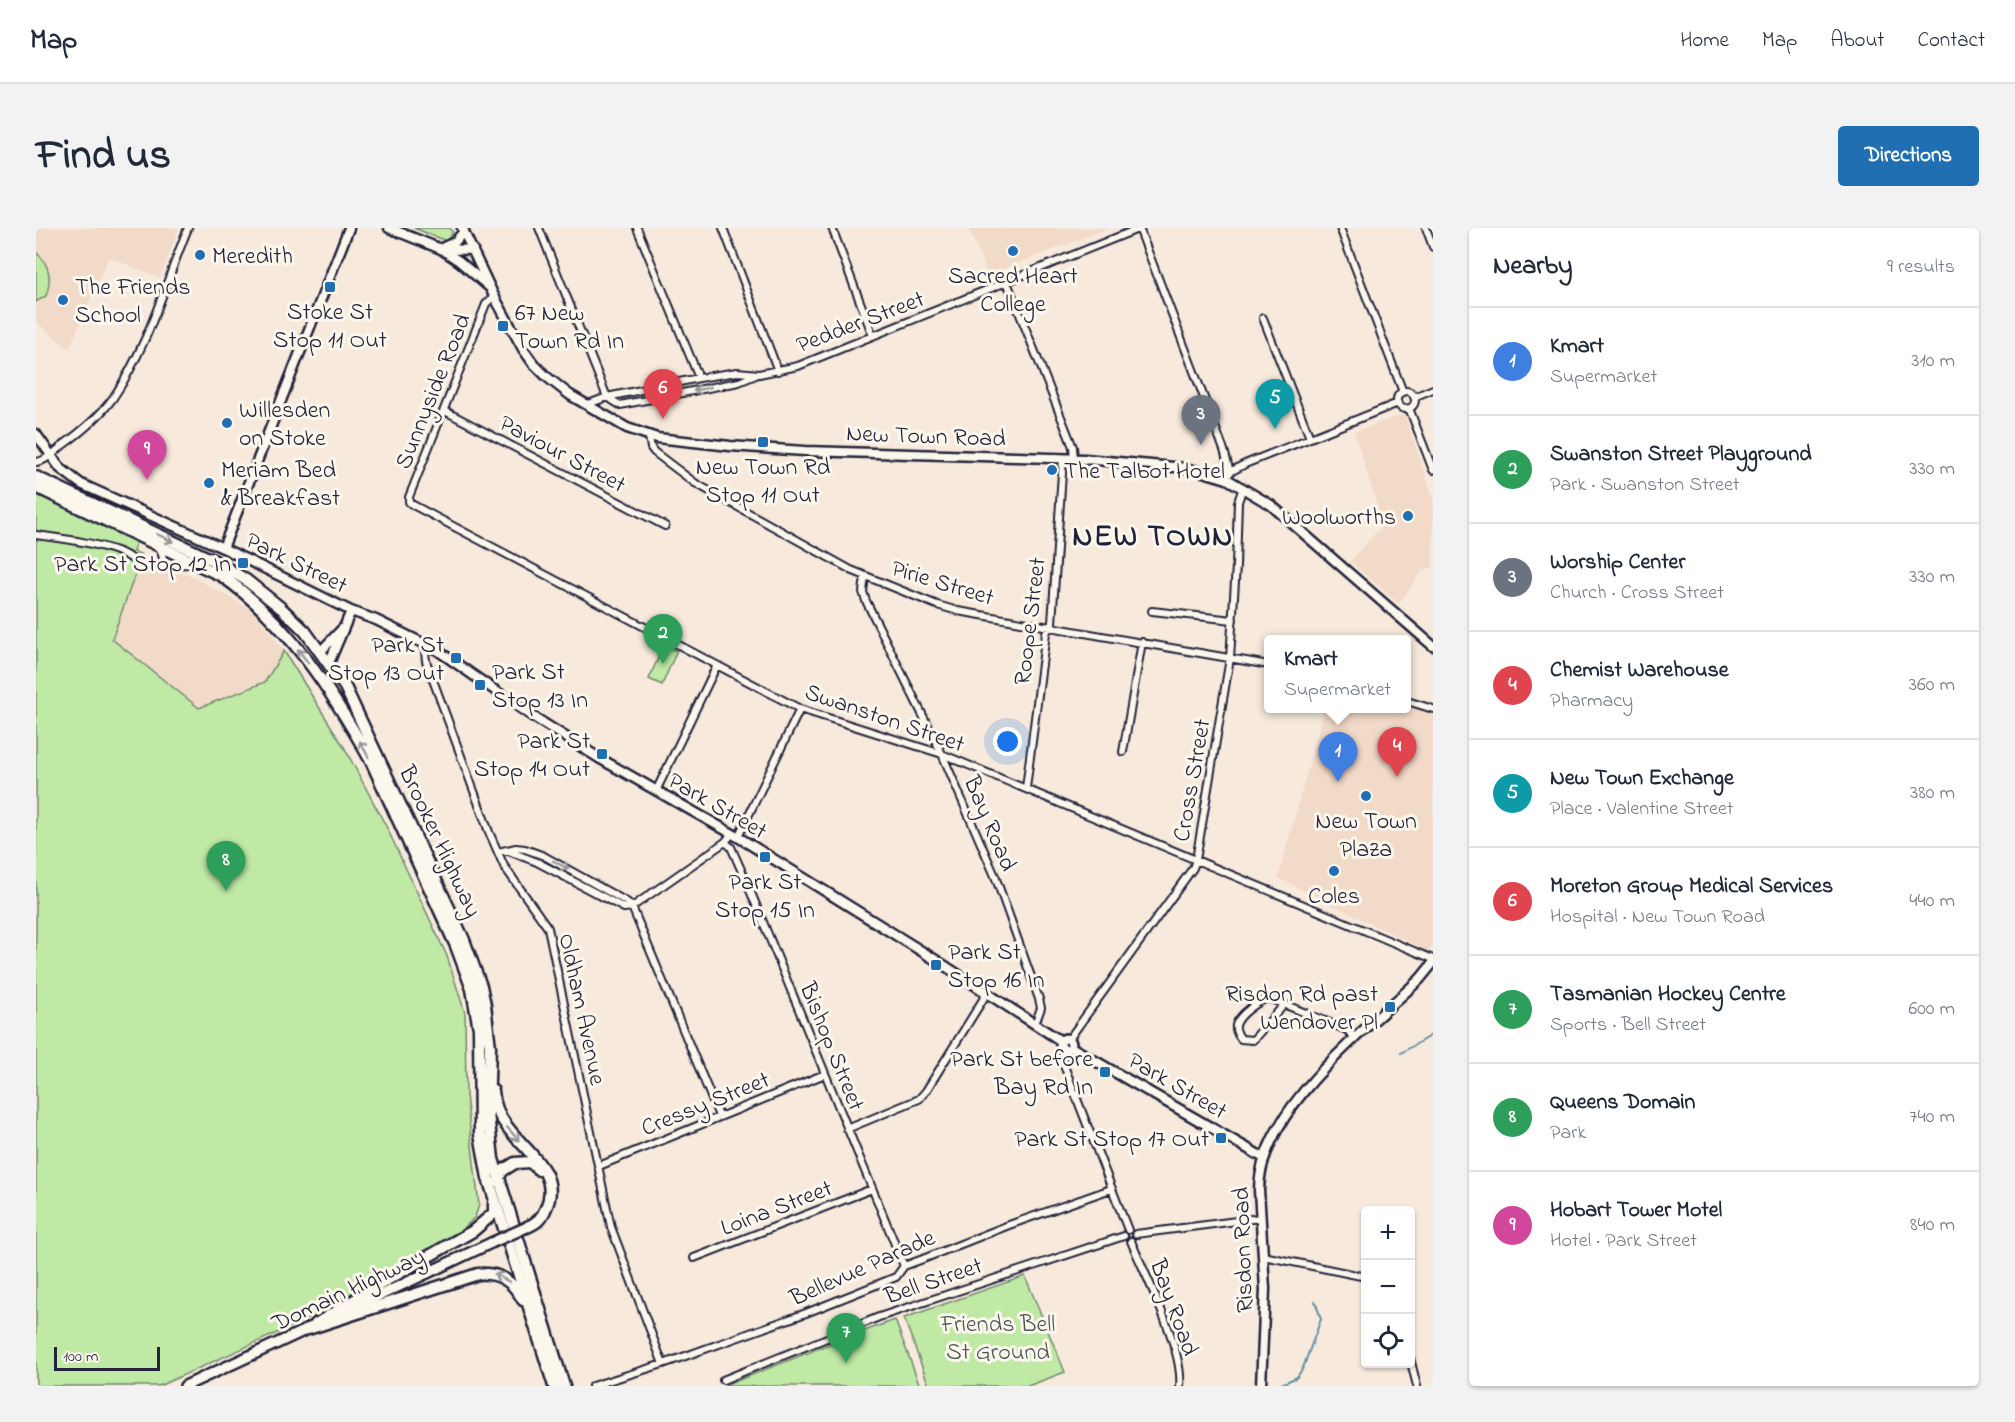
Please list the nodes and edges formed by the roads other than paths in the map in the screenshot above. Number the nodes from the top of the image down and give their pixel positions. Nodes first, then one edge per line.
1 (188, 228) edge
2 (349, 228) edge
3 (389, 228) edge
4 (539, 228) edge
5 (637, 228) edge
6 (723, 228) edge
7 (832, 228) edge
8 (1139, 228) edge
9 (1340, 228) edge
10 (1426, 228) edge
11 (463, 229) edge
12 (1433, 247) edge
13 (441, 249) junction
14 (473, 250) junction
15 (1007, 282) junction
16 (492, 292) junction
17 (1263, 318) dead end
18 (873, 336) junction
19 (778, 371) junction
20 (759, 374) junction
21 (699, 378) junction
22 (1433, 389) edge
23 (1403, 392) junction
24 (607, 397) junction
25 (1414, 397) junction
26 (1398, 403) junction
27 (585, 405) junction
28 (1409, 408) junction
29 (445, 411) junction
30 (36, 434) edge
31 (649, 437) junction
32 (1310, 438) junction
33 (1063, 458) junction
34 (43, 459) edge
35 (1074, 459) junction
36 (1433, 470) edge
37 (1228, 475) junction
38 (36, 477) edge
39 (36, 487) edge
40 (1243, 487) junction
41 (409, 502) joint
42 (665, 526) dead end
43 (36, 535) edge
44 (159, 546) junction
45 (223, 548) junction
46 (200, 566) junction
47 (160, 567) junction
48 (865, 576) junction
49 (351, 611) junction
50 (1152, 611) dead end
51 (1233, 620) junction
52 (345, 626) junction
53 (1050, 627) junction
54 (309, 636) junction
55 (334, 638) junction
56 (424, 642) junction
57 (1142, 642) junction
58 (1433, 646) edge
59 (321, 651) junction
60 (1230, 658) junction
61 (329, 663) junction
62 (1264, 664) edge
63 (717, 665) junction
64 (1411, 702) edge
65 (336, 704) junction
66 (800, 709) junction
67 (1433, 709) edge
68 (1123, 752) dead end
69 (942, 754) junction
70 (1026, 788) junction
71 (656, 791) junction
72 (735, 836) junction
73 (725, 842) junction
74 (498, 852) junction
75 (1196, 860) junction
76 (632, 907) junction
77 (1433, 958) edge
78 (1433, 963) edge
79 (987, 993) junction
80 (1283, 1006) junction
81 (1035, 1024) junction
82 (1356, 1038) junction
83 (1066, 1044) junction
84 (490, 1061) junction
85 (825, 1074) junction
86 (719, 1116) junction
87 (847, 1129) junction
88 (1264, 1158) junction
89 (599, 1166) junction
90 (498, 1182) junction
91 (872, 1189) junction
92 (1111, 1189) junction
93 (494, 1196) junction
94 (1260, 1218) junction
95 (527, 1227) junction
96 (1128, 1230) junction
97 (1136, 1234) junction
98 (1124, 1236) junction
99 (1131, 1241) junction
100 (1263, 1256) junction
101 (694, 1258) dead end
102 (904, 1266) junction
103 (1361, 1276) edge
104 (535, 1324) junction
105 (308, 1329) junction
106 (663, 1364) junction
107 (1412, 1368) edge
108 (555, 1378) edge
109 (723, 1380) dead end
110 (185, 1386) edge
111 (564, 1386) edge
112 (592, 1386) edge
113 (1180, 1386) edge
114 (1261, 1386) edge
115 (1417, 1386) edge

1 - 34 street
2 - 45 street
3 - 13 street
4 - 24 street
5 - 21 street
6 - 19 street
7 - 18 street
8 - 15 street, Pedder Street
8 - 37 street
9 - 23 street
10 - 12 street
11 - 13 street
11 - 14 street, New Town Road
13 - 14 street
13 - 16 street
14 - 16 street, New Town Road
15 - 18 street, Pedder Street
15 - 35 street
16 - 27 street, New Town Road
16 - 29 street, Sunnyside Road
17 - 32 street
18 - 19 street, Pedder Street
19 - 20 street, Pedder Street
20 - 21 street, Pedder Street
20 -> 24 street, Pedder Street
21 - 24 street, Pedder Street
22 - 25 street
23 - 25 street
23 - 26 street
24 - 27 street, Pedder Street
25 - 28 street
26 - 28 street
26 - 32 street
27 - 31 street, New Town Road
28 - 36 street
29 - 41 street, Sunnyside Road
29 - 42 street, Paviour Street
30 - 34 street, Park Street
31 - 33 street, New Town Road
31 - 48 street, Pirie Street
32 - 37 street
33 - 35 street, New Town Road
33 - 53 street, Roope Street
34 - 45 street, Park Street
35 - 37 street, New Town Road
37 - 40 street, New Town Road
38 -> 54 highway, Brooker Highway
39 - 44 highway, Brooker Highway
40 - 51 street, Cross Street
40 - 58 street, New Town Road
41 - 63 street, Swanston Street
43 - 47 street
44 - 46 highway, Brooker Highway
44 - 47 street
45 - 49 street, Park Street
46 - 47 street
65 -> 46 highway, Brooker Highway
48 - 53 street, Pirie Street
48 - 69 street, Bay Road
49 - 52 street, Park Street
49 - 56 street, Park Street
50 - 51 street
51 - 60 street, Cross Street
52 - 55 street, Park Street
52 - 61 street, Park Street
53 - 57 street, Pirie Street
53 - 70 street, Roope Street
54 - 55 street
54 - 59 highway, Brooker Highway
55 - 59 street, Park Street
56 - 71 street, Park Street
56 - 74 street, Oldham Avenue
57 - 60 street, Pirie Street
57 - 68 street
59 - 61 highway, Brooker Highway
59 - 65 highway
60 - 62 street, Pirie Street
60 - 75 street, Cross Street
61 - 84 highway, Brooker Highway
63 - 66 street, Swanston Street
63 - 71 street
64 - 67 street
93 -> 65 highway, Brooker Highway
66 - 69 street, Swanston Street
66 - 72 street
69 - 70 street, Swanston Street
69 - 81 street, Bay Road
70 - 75 street, Swanston Street
71 - 72 street, Park Street
72 - 73 street
72 - 79 street, Park Street
73 - 76 street
73 - 85 street, Bishop Street
74 - 76 street
74 - 89 street, Oldham Avenue
75 - 77 street, Swanston Street
75 - 83 street, Cross Street
76 - 86 street
78 - 82 street, Risdon Road
79 - 81 street, Park Street
79 - 87 street
80 - 80 street
80 - 82 street
81 - 83 street, Park Street
82 - 88 street, Risdon Road
83 - 88 street, Park Street
83 - 92 street
84 - 90 highway, Brooker Highway
84 -> 95 highway
85 - 86 street, Cressy Street
85 - 87 street, Bishop Street
86 - 89 street, Cressy Street
87 - 91 street, Bishop Street
88 - 94 street, Risdon Road
89 - 106 street, Oldham Avenue
90 - 95 highway
90 - 108 highway, Brooker Highway
91 - 101 street, Loina Street
91 - 102 street, Bishop Street
92 - 96 street
92 - 102 street, Bellevue Parade
93 - 104 highway, Brooker Highway
93 - 105 highway
94 - 97 street
94 - 100 street, Risdon Road
95 - 105 main road, Domain Highway, bridge
96 - 97 street
96 - 98 street
97 - 99 street
98 - 99 street
98 - 109 street, Bell Street
99 - 113 street, Bay Road
100 - 103 street
100 - 114 street, Risdon Road
102 - 106 street, Bellevue Parade
104 -> 105 highway
104 - 108 highway, Brooker Highway
105 - 110 main road, Domain Highway
106 - 112 street, Bellevue Parade
107 - 115 street
108 - 111 highway, Brooker Highway

